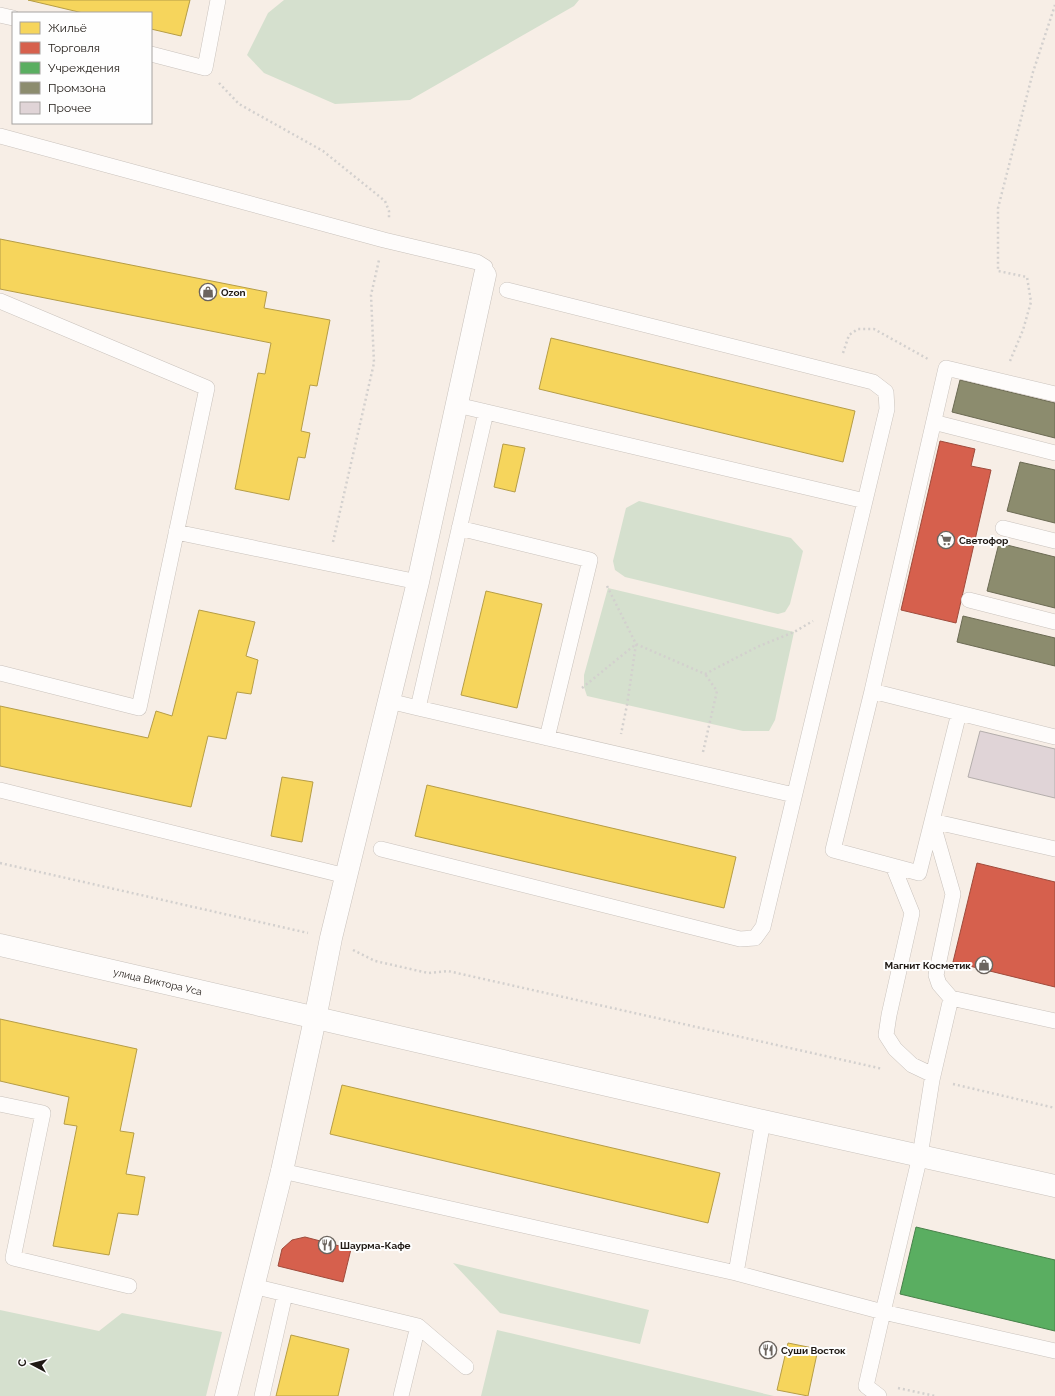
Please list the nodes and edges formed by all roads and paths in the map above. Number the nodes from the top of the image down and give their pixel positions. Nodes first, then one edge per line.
1 (218, 0) edge
2 (1055, 5) edge
3 (0, 15) edge
4 (12, 18) edge
5 (152, 54) edge
6 (205, 68) junction
7 (0, 136) edge
8 (384, 240) junction
9 (485, 275) joint
10 (507, 290) dead end
11 (0, 301) edge
12 (946, 368) junction
13 (840, 372) junction
14 (1000, 381) junction
15 (1055, 394) edge
16 (457, 405) junction
17 (486, 412) junction
18 (941, 424) dead end
19 (1055, 453) edge
20 (865, 502) junction
21 (459, 528) junction
22 (1003, 528) dead end
23 (176, 532) junction
24 (1055, 541) edge
25 (590, 560) junction
26 (328, 563) junction
27 (418, 582) junction
28 (970, 600) dead end
29 (840, 606) junction
30 (1055, 622) edge
31 (636, 644) junction
32 (0, 673) edge
33 (705, 674) junction
34 (872, 691) junction
35 (557, 698) junction
36 (389, 701) junction
37 (418, 708) junction
38 (959, 713) junction
39 (1055, 737) edge
40 (547, 738) junction
41 (617, 754) junction
42 (699, 773) junction
43 (0, 790) edge
44 (794, 795) junction
45 (932, 821) junction
46 (382, 849) dead end
47 (1055, 849) edge
48 (0, 863) edge
49 (893, 866) junction
50 (346, 876) junction
51 (331, 938) junction
52 (0, 946) edge
53 (951, 998) junction
54 (315, 1019) junction
55 (1055, 1021) edge
56 (886, 1069) dead end
57 (933, 1078) junction
58 (0, 1104) edge
59 (1055, 1108) edge
60 (763, 1121) junction
61 (920, 1156) junction
62 (282, 1171) junction
63 (1055, 1186) edge
64 (736, 1273) junction
65 (129, 1286) dead end
66 (253, 1286) junction
67 (285, 1294) junction
68 (883, 1312) junction
69 (418, 1326) junction
70 (1055, 1351) edge
71 (466, 1367) dead end
72 (865, 1391) edge
73 (226, 1396) edge
74 (262, 1396) edge
75 (401, 1396) edge
76 (879, 1396) edge

1 - 6 lane
2 - 14 path
3 - 4 lane
5 - 6 lane
6 - 8 path
7 - 8 lane
8 - 9 lane
8 - 26 path
9 - 16 street
10 - 13 lane
11 - 23 lane
12 - 13 path
12 - 14 lane
12 - 34 lane
13 - 20 lane
14 - 15 lane
16 - 17 lane
16 - 27 street
17 - 20 lane
17 - 21 lane
18 - 19 lane
20 - 29 lane
21 - 25 lane
21 - 37 lane
22 - 24 lane
23 - 26 lane
23 - 32 lane
25 - 31 path
25 - 35 lane
26 - 27 lane
27 - 36 street
28 - 30 lane
29 - 33 path
29 - 44 lane
31 - 33 path
31 - 35 path
31 - 41 path
33 - 42 path
34 - 38 lane
34 - 49 lane
35 - 40 lane
36 - 37 lane
36 - 50 street
37 - 40 lane
38 - 39 lane
38 - 45 lane
40 - 41 lane
41 - 42 lane
42 - 44 lane
43 - 50 lane
44 - 46 lane
45 - 47 lane
45 - 49 lane
45 - 53 lane
48 - 51 path
49 - 57 lane
50 - 51 street
51 - 54 street
51 - 56 path
52 - 54 street, улица Виктора Уса
53 - 55 lane
53 - 57 lane
54 - 60 street, улица Виктора Уса
54 - 62 street
57 - 59 path
57 - 61 lane
58 - 65 lane
60 - 61 street, улица Виктора Уса
60 - 64 lane
61 - 63 street, улица Виктора Уса
61 - 68 lane
62 - 64 lane
62 - 66 street
64 - 68 lane
66 - 67 lane
66 - 73 street
67 - 69 lane
67 - 74 lane
68 - 70 lane
68 - 72 lane
69 - 71 lane
69 - 75 lane
72 - 76 lane

